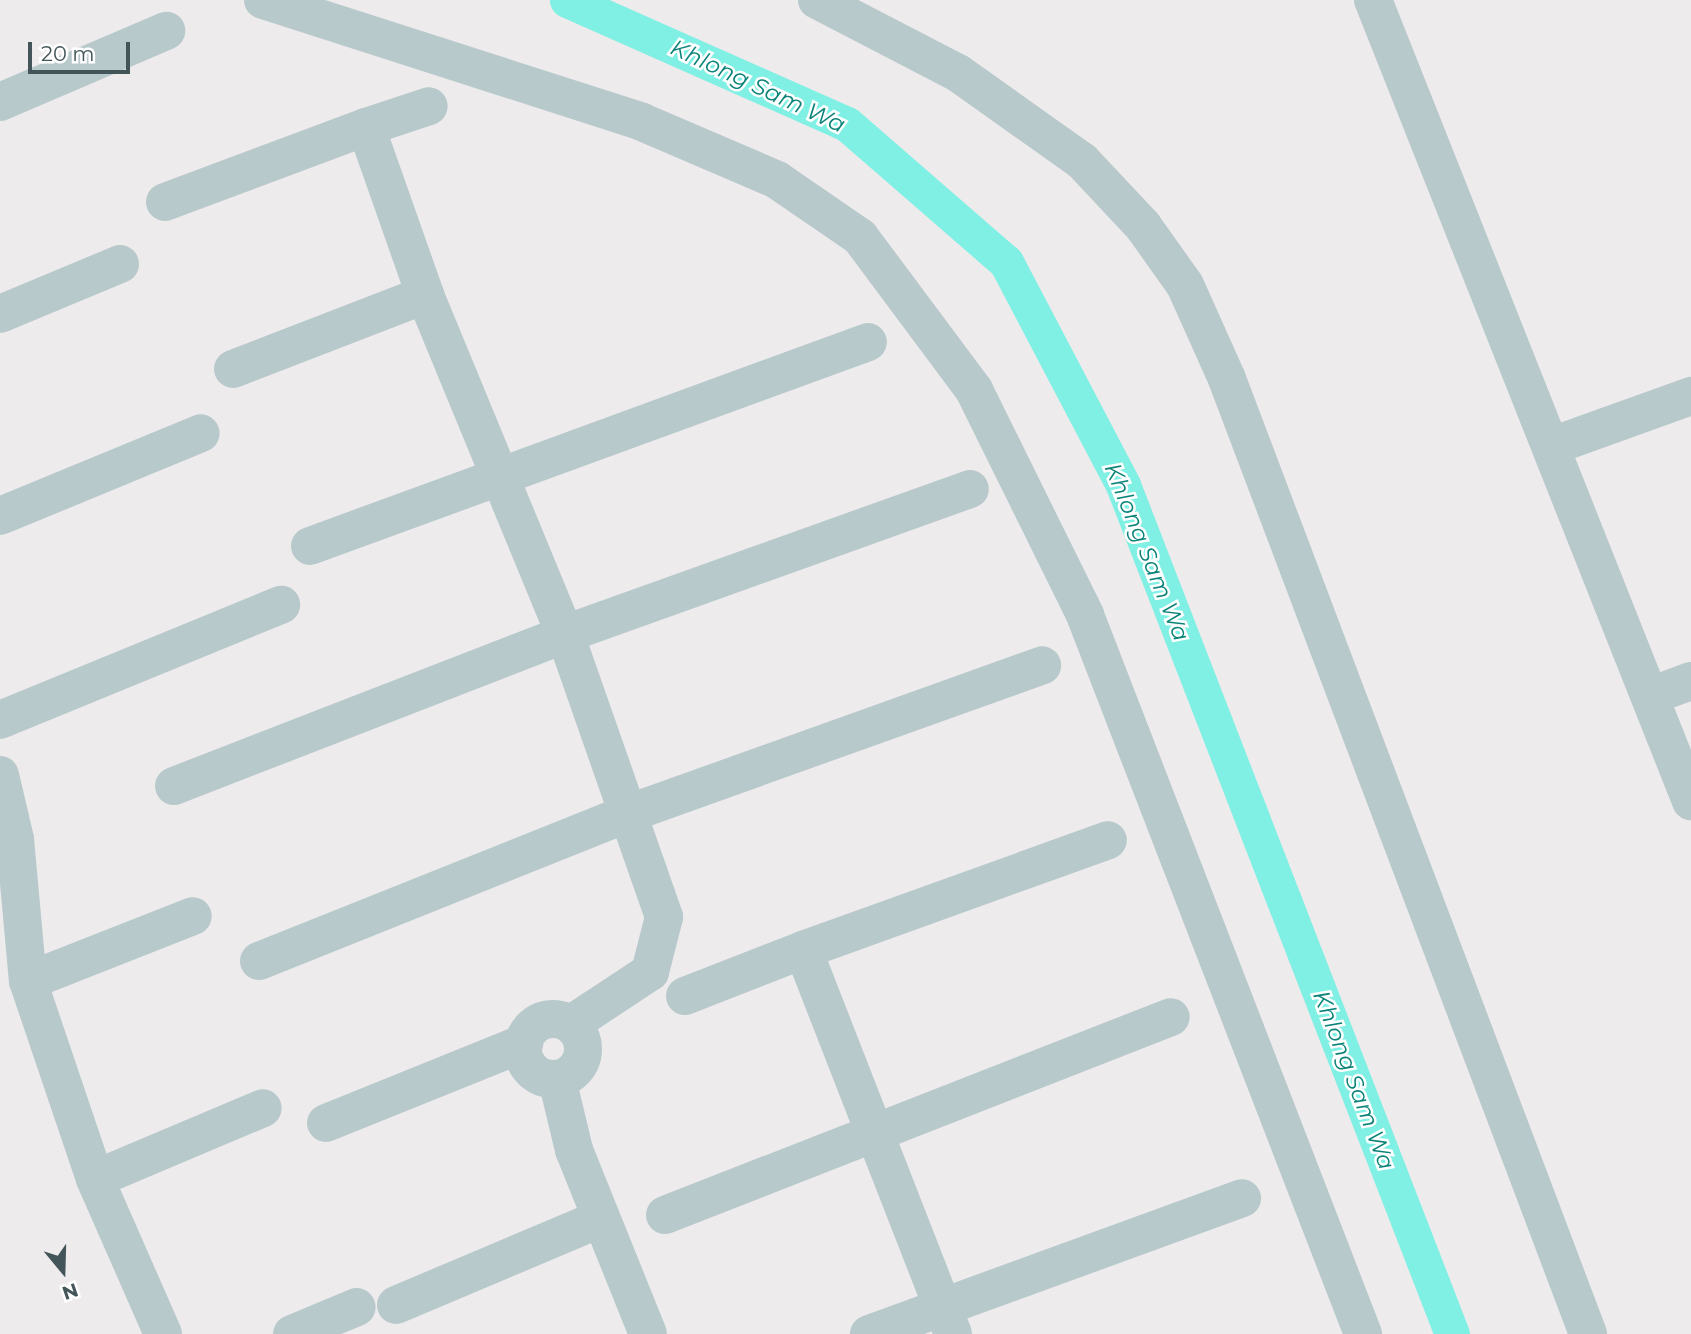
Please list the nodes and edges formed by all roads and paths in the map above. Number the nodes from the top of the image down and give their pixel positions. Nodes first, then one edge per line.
1 (263, 0) edge
2 (817, 0) edge
3 (1373, 0) edge
4 (166, 31) dead end
5 (0, 102) edge
6 (429, 106) dead end
7 (366, 127) junction
8 (165, 202) dead end
9 (120, 264) dead end
10 (425, 295) junction
11 (0, 314) edge
12 (868, 342) dead end
13 (233, 369) dead end
14 (1691, 396) edge
15 (201, 433) dead end
16 (1552, 446) junction
17 (497, 472) junction
18 (971, 489) dead end
19 (0, 516) edge
20 (310, 546) dead end
21 (281, 605) dead end
22 (565, 634) junction
23 (1042, 665) dead end
24 (1691, 681) edge
25 (1650, 696) junction
26 (0, 720) edge
27 (0, 775) edge
28 (174, 786) dead end
29 (1691, 801) edge
30 (627, 814) junction
31 (1108, 840) dead end
32 (193, 916) dead end
33 (803, 950) junction
34 (259, 961) dead end
35 (28, 981) junction
36 (685, 996) dead end
37 (1171, 1017) dead end
38 (571, 1024) junction
39 (524, 1043) junction
40 (557, 1079) junction
41 (264, 1108) dead end
42 (326, 1124) dead end
43 (873, 1130) junction
44 (95, 1179) junction
45 (1242, 1198) dead end
46 (665, 1215) dead end
47 (600, 1219) junction
48 (396, 1305) dead end
49 (357, 1307) dead end
50 (948, 1320) edge
51 (163, 1334) edge
52 (292, 1334) edge
53 (648, 1334) edge
54 (869, 1334) edge
55 (1363, 1334) edge
56 (1588, 1334) edge

1 - 55 street
2 - 56 street
3 - 16 street
4 - 5 street
6 - 7 street
7 - 8 street
7 - 10 street
9 - 11 street
10 - 13 street
10 - 17 street
12 - 17 street
14 - 16 street
15 - 19 street
16 - 25 street
17 - 20 street
17 - 22 street
18 - 22 street
21 - 26 street
22 - 28 street
22 - 30 street
23 - 30 street
24 - 25 street
25 - 29 street
27 - 35 street
30 - 34 street
30 - 38 street
31 - 33 street
32 - 35 street
33 - 36 street
33 - 43 street
35 - 44 street
37 - 43 street
38 - 39 street
38 - 40 street
39 - 40 street
39 - 42 street
40 - 47 street
41 - 44 street
43 - 46 street
43 - 50 street
44 - 51 street
45 - 50 street
47 - 48 street
47 - 53 street
49 - 52 street
50 - 54 street

